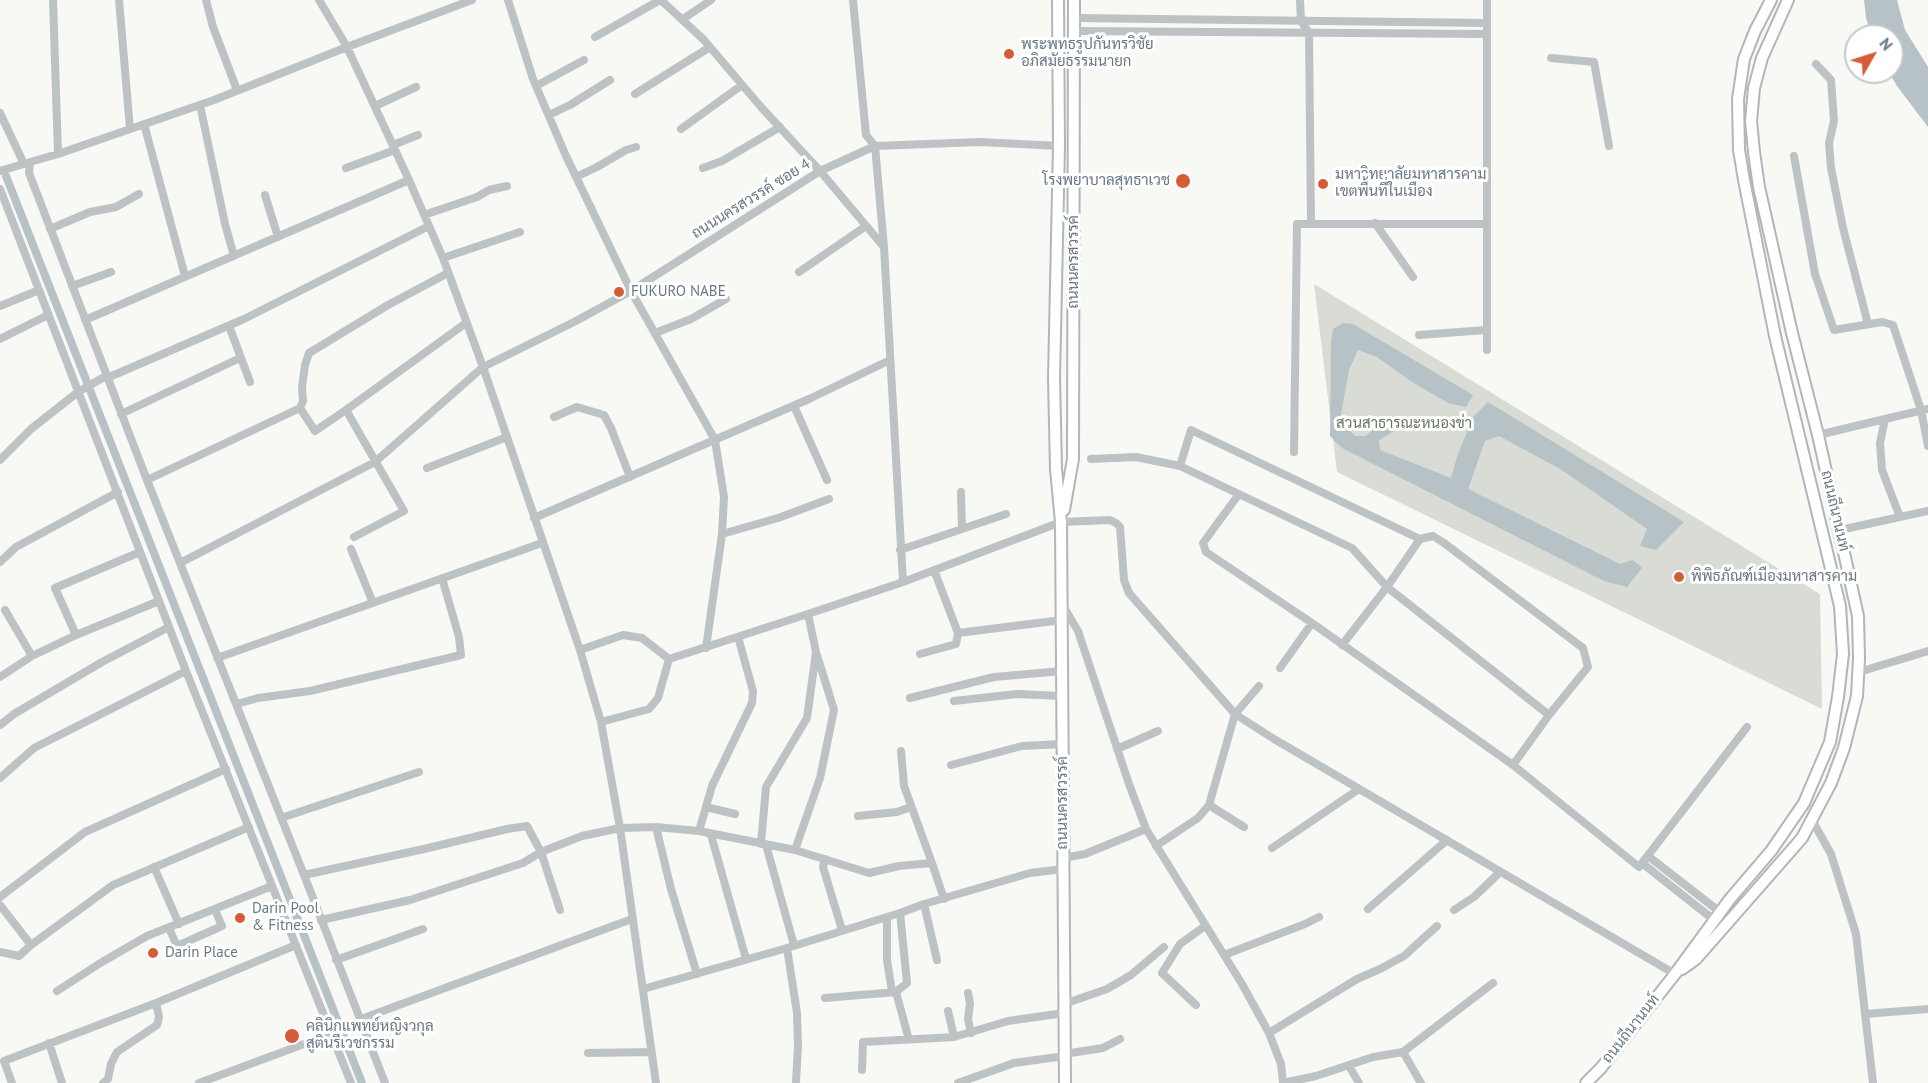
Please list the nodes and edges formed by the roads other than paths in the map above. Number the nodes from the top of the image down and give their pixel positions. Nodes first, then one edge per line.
1 (53, 0) edge
2 (119, 0) edge
3 (206, 0) edge
4 (319, 0) edge
5 (472, 0) edge
6 (508, 0) edge
7 (661, 0) edge
8 (711, 0) edge
9 (853, 0) edge
10 (1058, 0) edge
11 (1074, 0) edge
12 (1300, 0) edge
13 (1487, 0) edge
14 (1771, 0) edge
15 (1788, 0) edge
16 (455, 3) edge
17 (1075, 18) junction
18 (683, 19) junction
19 (1163, 19) junction
20 (1208, 19) junction
21 (1248, 20) junction
22 (1301, 21) junction
23 (1348, 21) junction
24 (1380, 22) junction
25 (1422, 22) junction
26 (1487, 23) junction
27 (1075, 31) junction
28 (1163, 32) junction
29 (1208, 32) junction
30 (1248, 33) junction
31 (1309, 33) junction
32 (1348, 33) junction
33 (1379, 34) junction
34 (1422, 34) junction
35 (1487, 34) junction
36 (595, 37) dead end
37 (347, 46) junction
38 (710, 47) junction
39 (1551, 58) dead end
40 (584, 60) dead end
41 (1816, 64) dead end
42 (610, 80) dead end
43 (742, 84) junction
44 (536, 86) junction
45 (416, 87) dead end
46 (237, 90) junction
47 (635, 94) dead end
48 (200, 105) junction
49 (375, 106) junction
50 (0, 113) edge
51 (549, 115) junction
52 (144, 124) junction
53 (780, 127) junction
54 (130, 129) junction
55 (681, 129) dead end
56 (418, 135) dead end
57 (875, 146) junction
58 (1059, 146) junction
59 (1609, 146) dead end
60 (636, 147) dead end
61 (394, 148) junction
62 (58, 154) junction
63 (1794, 156) dead end
64 (27, 163) junction
65 (346, 168) dead end
66 (703, 168) dead end
67 (0, 171) edge
68 (820, 171) junction
69 (576, 177) junction
70 (409, 180) junction
71 (507, 186) dead end
72 (0, 189) edge
73 (139, 194) dead end
74 (265, 195) dead end
75 (424, 215) junction
76 (1375, 223) junction
77 (1311, 224) junction
78 (1486, 224) junction
79 (429, 226) junction
80 (866, 226) junction
81 (50, 229) junction
82 (520, 232) dead end
83 (278, 237) junction
84 (884, 247) junction
85 (234, 256) junction
86 (443, 258) junction
87 (111, 272) dead end
88 (799, 272) dead end
89 (448, 273) junction
90 (185, 276) junction
91 (1413, 278) dead end
92 (72, 286) junction
93 (39, 290) junction
94 (631, 291) junction
95 (726, 299) dead end
96 (0, 306) edge
97 (48, 315) junction
98 (85, 320) junction
99 (466, 323) junction
100 (1868, 324) junction
101 (229, 326) junction
102 (1486, 330) junction
103 (655, 333) junction
104 (1792, 333) junction
105 (1419, 335) dead end
106 (1776, 336) junction
107 (0, 339) edge
108 (1487, 350) dead end
109 (240, 358) junction
110 (890, 360) junction
111 (483, 367) junction
112 (107, 377) junction
113 (250, 382) dead end
114 (78, 392) junction
115 (794, 406) junction
116 (300, 408) junction
117 (1925, 409) edge
118 (346, 410) junction
119 (121, 414) junction
120 (554, 417) dead end
121 (1885, 419) junction
122 (1818, 435) junction
123 (507, 437) junction
124 (715, 440) junction
125 (1928, 446) edge
126 (1294, 452) dead end
127 (1091, 459) dead end
128 (0, 460) edge
129 (375, 462) junction
130 (1180, 466) junction
131 (427, 468) dead end
132 (1056, 469) junction
133 (1072, 469) junction
134 (630, 477) junction
135 (147, 480) junction
136 (827, 480) dead end
137 (118, 492) junction
138 (962, 492) dead end
139 (1239, 494) junction
140 (829, 499) dead end
141 (1928, 511) edge
142 (1006, 514) dead end
143 (534, 518) junction
144 (1899, 518) junction
145 (1061, 522) junction
146 (962, 529) junction
147 (1840, 530) junction
148 (722, 534) junction
149 (354, 537) dead end
150 (1420, 539) junction
151 (542, 543) junction
152 (351, 549) dead end
153 (900, 550) junction
154 (140, 552) junction
155 (0, 562) edge
156 (180, 563) junction
157 (934, 570) junction
158 (442, 578) junction
159 (903, 582) junction
160 (1387, 587) junction
161 (159, 601) junction
162 (373, 603) junction
163 (1062, 604) junction
164 (5, 610) dead end
165 (808, 615) junction
166 (1062, 620) junction
167 (1312, 623) junction
168 (169, 627) junction
169 (958, 633) junction
170 (76, 635) junction
171 (738, 637) junction
172 (1342, 645) junction
173 (706, 648) junction
174 (580, 650) junction
175 (1928, 651) edge
176 (816, 652) junction
177 (920, 654) dead end
178 (33, 656) junction
179 (217, 658) junction
180 (669, 659) junction
181 (1280, 668) dead end
182 (186, 671) junction
183 (1062, 671) junction
184 (1858, 672) junction
185 (0, 676) edge
186 (1259, 686) dead end
187 (1062, 696) junction
188 (910, 698) dead end
189 (954, 701) dead end
190 (237, 704) junction
191 (1235, 714) junction
192 (1549, 715) junction
193 (601, 722) junction
194 (0, 725) edge
195 (1747, 727) dead end
196 (1158, 731) dead end
197 (1063, 744) junction
198 (1117, 749) junction
199 (901, 751) dead end
200 (951, 765) dead end
201 (1513, 765) junction
202 (226, 769) junction
203 (419, 771) dead end
204 (0, 778) edge
205 (1359, 789) junction
206 (1209, 806) junction
207 (706, 807) junction
208 (911, 807) junction
209 (735, 814) dead end
210 (858, 816) dead end
211 (281, 818) junction
212 (1812, 820) junction
213 (1244, 826) dead end
214 (249, 827) junction
215 (656, 827) junction
216 (620, 828) junction
217 (1146, 829) junction
218 (699, 831) junction
219 (711, 835) junction
220 (1447, 840) junction
221 (764, 844) junction
222 (1156, 846) junction
223 (1272, 848) dead end
224 (795, 850) junction
225 (541, 852) junction
226 (825, 859) junction
227 (1645, 860) junction
228 (932, 863) junction
229 (1063, 864) junction
230 (154, 867) junction
231 (1500, 872) junction
232 (304, 875) junction
233 (272, 886) junction
234 (0, 897) edge
235 (944, 899) junction
236 (1730, 899) junction
237 (924, 904) junction
238 (0, 905) edge
239 (1368, 909) dead end
240 (1741, 909) junction
241 (215, 910) junction
242 (560, 910) dead end
243 (1454, 910) dead end
244 (900, 913) junction
245 (1717, 916) junction
246 (887, 917) junction
247 (1319, 917) dead end
248 (633, 919) junction
249 (321, 920) junction
250 (179, 924) junction
251 (1205, 926) junction
252 (1437, 926) dead end
253 (169, 928) junction
254 (423, 929) dead end
255 (842, 930) junction
256 (31, 945) junction
257 (296, 945) junction
258 (790, 947) junction
259 (1164, 947) dead end
260 (0, 952) edge
261 (1224, 955) junction
262 (746, 959) junction
263 (336, 960) junction
264 (937, 960) dead end
265 (697, 974) junction
266 (1675, 974) junction
267 (1493, 983) dead end
268 (643, 989) junction
269 (57, 991) dead end
270 (894, 992) junction
271 (968, 993) dead end
272 (825, 998) dead end
273 (156, 1003) junction
274 (1197, 1005) dead end
275 (1064, 1008) junction
276 (1928, 1009) edge
277 (948, 1011) dead end
278 (1865, 1014) junction
279 (361, 1018) junction
280 (970, 1033) junction
281 (1269, 1033) junction
282 (331, 1034) junction
283 (954, 1037) junction
284 (909, 1040) junction
285 (1120, 1040) dead end
286 (50, 1043) junction
287 (651, 1052) junction
288 (1403, 1052) junction
289 (588, 1053) dead end
290 (1064, 1055) junction
291 (1349, 1066) junction
292 (862, 1070) dead end
293 (12, 1083) edge
294 (62, 1083) edge
295 (102, 1083) edge
296 (199, 1083) edge
297 (351, 1083) edge
298 (385, 1083) edge
299 (656, 1083) edge
300 (796, 1083) edge
301 (958, 1083) edge
302 (1065, 1083) edge
303 (1283, 1083) edge
304 (1359, 1083) edge
305 (1421, 1083) edge
306 (1586, 1083) edge
307 (1873, 1083) edge

1 - 62 street
2 - 54 street
3 - 46 street
4 - 37 street
5 - 16 street
6 - 44 street
7 - 18 street
7 - 36 street
8 - 18 street
9 - 57 street
10 - 58 main road, ถนนนครสวรรค์
11 - 17 main road, ถนนนครสวรรค์
12 - 22 street
13 - 26 street
14 - 106 main road, ถนนถีนานนท์
15 - 104 main road, ถนนถีนานนท์
16 - 37 street
17 - 19 street
17 - 27 main road, ถนนนครสวรรค์
18 - 38 street
19 - 20 street
19 - 28 street
20 - 21 street
20 - 29 street
21 - 22 street
21 - 30 street
22 - 23 street
22 - 31 street
23 - 24 street
23 - 32 street
24 - 25 street
24 - 33 street
25 - 26 street
25 - 34 street
26 - 35 street
27 - 28 street
27 - 133 main road, ถนนนครสวรรค์
28 - 29 street
29 - 30 street
30 - 31 street
31 - 32 street
31 - 77 street
32 - 33 street
33 - 34 street
34 - 35 street
35 - 78 street
37 - 46 street
37 - 49 street
38 - 43 street
38 - 47 street
39 - 59 street
40 - 44 street
41 - 100 street
42 - 51 street
43 - 53 street
43 - 55 street
44 - 51 street
45 - 49 street
46 - 48 street
48 - 52 street
48 - 85 street
49 - 61 street
50 - 64 street
51 - 69 street
52 - 54 street
52 - 90 street
53 - 66 street
53 - 68 street
54 - 62 street
56 - 61 street
57 - 58 street, ถนนนครสวรรค์ ซอย 4
57 - 68 street, ถนนนครสวรรค์ ซอย 4
57 - 84 street
58 - 132 main road, ถนนนครสวรรค์
60 - 69 street
61 - 65 street
61 - 70 street
62 - 64 street
63 - 100 street
64 - 67 street
64 - 81 street
68 - 80 street
68 - 94 street, ถนนนครสวรรค์ ซอย 4
69 - 94 street
70 - 75 street
70 - 83 street
71 - 75 street
72 - 93 street
73 - 81 street
74 - 83 street
75 - 79 street
76 - 77 street
76 - 78 street
76 - 91 street
77 - 126 street
78 - 102 street
79 - 86 street
79 - 101 street
80 - 84 street
80 - 88 street
81 - 92 street
82 - 86 street
83 - 85 street
84 - 110 street
85 - 90 street
86 - 89 street
87 - 92 street
89 - 99 street
89 - 116 street
90 - 98 street
92 - 98 street
93 - 96 street
93 - 97 street
94 - 103 street
94 - 111 street, ถนนนครสวรรค์ ซอย 4
95 - 103 street
97 - 107 street
97 - 114 street
98 - 112 street
99 - 111 street
99 - 118 street
100 - 117 street
101 - 109 street
101 - 112 street
102 - 105 street
102 - 108 street
103 - 124 street
104 - 106 main road
104 - 122 main road, ถนนถีนานนท์
106 - 236 main road, ถนนถีนานนท์
109 - 113 street
109 - 119 street
110 - 115 street
110 - 153 street
111 - 123 street
111 - 129 street, ถนนนครสวรรค์ ซอย 4
112 - 114 street
112 - 119 street
114 - 128 street
114 - 137 street
115 - 124 street
115 - 136 street
116 - 118 street
116 - 135 street
117 - 121 street
117 - 125 street
118 - 129 street
119 - 135 street
120 - 134 street
121 - 122 street
121 - 144 street
122 - 147 main road, ถนนถีนานนท์
123 - 131 street
123 - 143 street
124 - 134 street
124 - 148 street
127 - 130 street
129 - 149 street
129 - 156 street, ถนนนครสวรรค์ ซอย 4
130 - 139 street
130 - 150 street
132 - 133 main road
132 - 145 main road, ถนนนครสวรรค์
133 - 145 main road, ถนนนครสวรรค์
134 - 143 street
135 - 156 street
137 - 154 street
137 - 155 street
138 - 146 street
139 - 160 street
139 - 167 street
140 - 148 street
141 - 144 street
142 - 146 street
143 - 151 street
144 - 147 street
145 - 157 street
145 - 163 main road, ถนนนครสวรรค์
145 - 191 street
146 - 153 street
147 - 184 main road, ถนนถีนานนท์
148 - 173 street
150 - 160 street
150 - 192 street
151 - 158 street
151 - 174 street
152 - 162 street
153 - 159 street
154 - 161 street
154 - 170 street
156 - 179 street
157 - 159 street
157 - 169 street
158 - 162 street
158 - 190 street
159 - 165 street
160 - 172 street
160 - 192 street
161 - 168 street
161 - 170 street
162 - 179 street
163 - 166 main road, ถนนนครสวรรค์
163 - 198 street
164 - 178 street
165 - 171 street
165 - 176 street
166 - 169 street
166 - 183 main road, ถนนนครสวรรค์
167 - 172 street
167 - 181 street
168 - 182 street
168 - 194 street
169 - 177 street
170 - 178 street
171 - 173 street
171 - 207 street
172 - 201 street
173 - 180 street
174 - 180 street
174 - 193 street
175 - 184 street
176 - 221 street
176 - 224 street
178 - 185 street
179 - 190 street
180 - 193 street
182 - 202 street
182 - 204 street
183 - 187 main road, ถนนนครสวรรค์
183 - 188 street
184 - 212 main road, ถนนถีนานนท์
186 - 191 street
187 - 189 street
187 - 197 main road, ถนนนครสวรรค์
190 - 211 street
191 - 205 street
191 - 206 street
192 - 201 street
193 - 216 street
195 - 227 street
196 - 198 street
197 - 200 street
197 - 229 main road, ถนนนครสวรรค์
198 - 217 street
199 - 208 street
201 - 227 street
202 - 214 street
202 - 234 street
203 - 211 street
205 - 220 street
205 - 223 street
206 - 213 street
206 - 222 street
207 - 209 street
207 - 218 street
208 - 210 street
208 - 228 street
211 - 232 street
212 - 240 main road, ถนนถีนานนท์
212 - 278 street
214 - 230 street
214 - 233 street
215 - 216 street
215 - 218 street
215 - 265 street
216 - 225 street
216 - 248 street
217 - 222 street
217 - 229 street
218 - 219 street
219 - 221 street
219 - 262 street
220 - 231 street
220 - 239 street
221 - 224 street
221 - 258 street
222 - 251 street
224 - 226 street
225 - 232 street
225 - 242 street
225 - 249 street
226 - 228 street
226 - 255 street
227 - 245 street
228 - 235 street
229 - 235 street
229 - 275 main road, ถนนนครสวรรค์
230 - 250 street
230 - 256 street
231 - 243 street
231 - 266 street
232 - 249 street
233 - 241 street
233 - 257 street
235 - 237 street
236 - 240 main road
236 - 245 main road, ถนนถีนานนท์
237 - 244 street
237 - 264 street
238 - 256 street
240 - 266 main road, ถนนถีนานนท์
241 - 250 street
241 - 253 street
244 - 246 street
244 - 270 street
245 - 266 main road, ถนนถีนานนท์
246 - 255 street
246 - 270 street
247 - 261 street
248 - 268 street
248 - 279 street
249 - 263 street
250 - 253 street
251 - 261 street
251 - 274 street
252 - 281 street
253 - 269 street
254 - 263 street
255 - 258 street
256 - 260 street
257 - 273 street
257 - 282 street
258 - 262 street
258 - 300 street
259 - 275 street
261 - 281 street
262 - 265 street
263 - 279 street
265 - 268 street
266 - 306 main road, ถนนถีนานนท์
267 - 288 street
268 - 287 street
270 - 272 street
270 - 284 street
271 - 280 street
273 - 286 street
273 - 295 street
275 - 280 street
275 - 290 main road, ถนนนครสวรรค์
276 - 278 street
277 - 283 street
278 - 307 street
279 - 298 street
280 - 283 street
281 - 303 street
282 - 296 street
282 - 297 street
283 - 284 street
284 - 292 street
285 - 290 street
286 - 293 street
286 - 294 street
287 - 289 street
287 - 299 street
288 - 291 street
288 - 305 street
290 - 301 street
290 - 302 main road, ถนนนครสวรรค์
291 - 303 street
291 - 304 street

